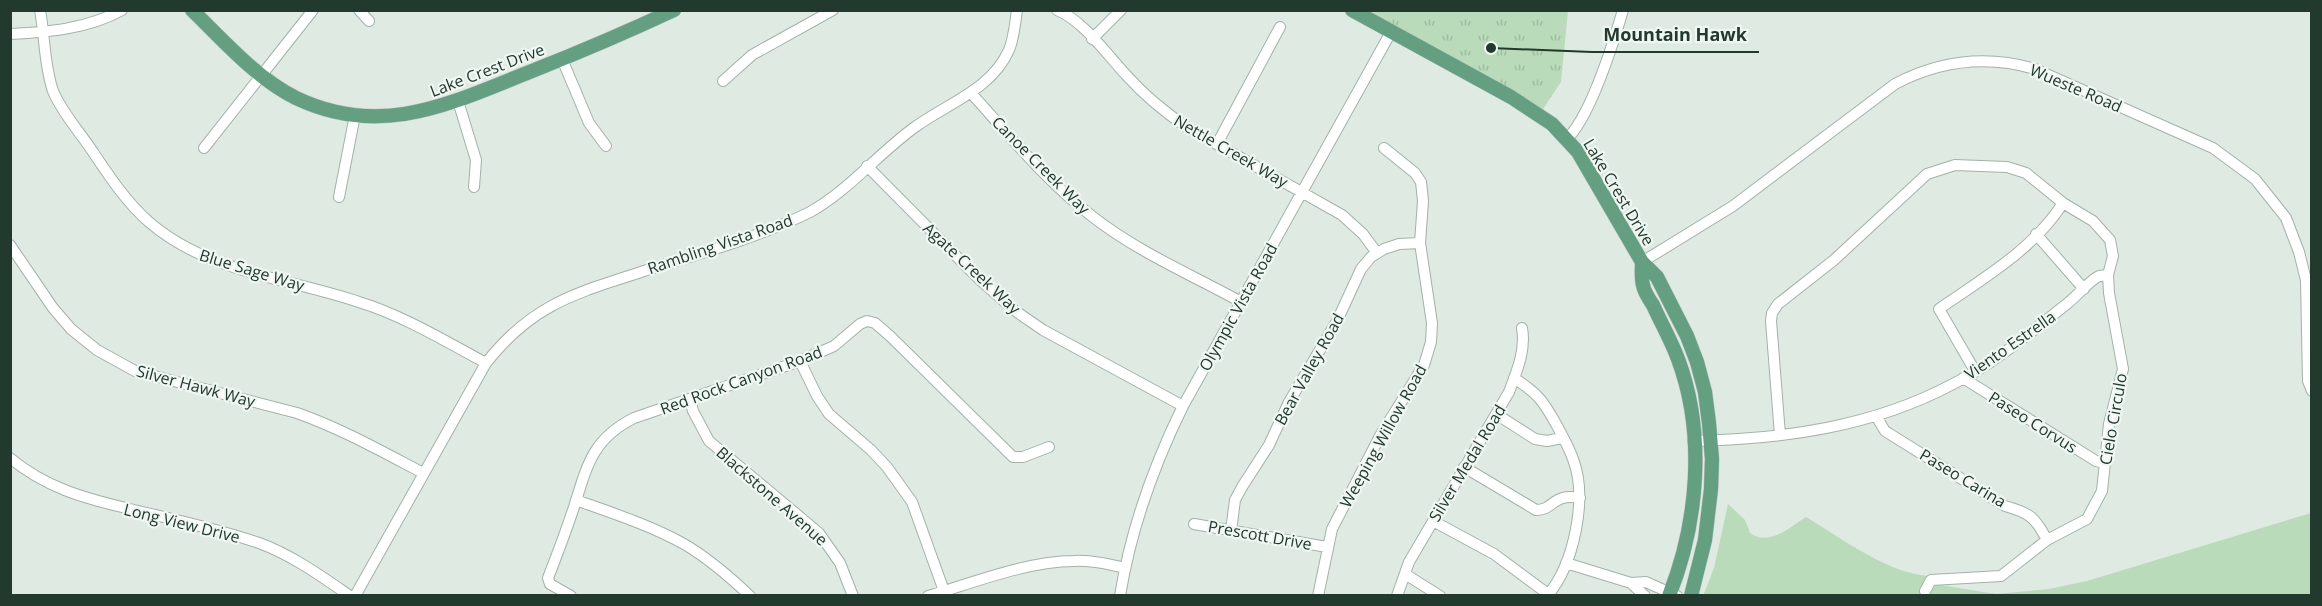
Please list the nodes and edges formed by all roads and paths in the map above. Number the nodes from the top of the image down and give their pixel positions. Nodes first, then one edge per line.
1 (40, 10) edge
2 (122, 10) edge
3 (192, 10) edge
4 (313, 10) edge
5 (359, 10) edge
6 (674, 10) edge
7 (1017, 10) edge
8 (1057, 10) edge
9 (1121, 10) edge
10 (1352, 10) edge
11 (1623, 10) edge
12 (831, 11) edge
13 (369, 21) dead end
14 (1280, 27) dead end
15 (44, 32) junction
16 (1392, 32) junction
17 (10, 34) edge
18 (1092, 39) junction
19 (562, 58) junction
20 (262, 75) junction
21 (723, 81) dead end
22 (971, 93) junction
23 (458, 101) junction
24 (356, 115) junction
25 (1567, 139) junction
26 (1217, 144) junction
27 (606, 146) dead end
28 (204, 148) dead end
29 (1384, 148) dead end
30 (867, 166) junction
31 (474, 187) dead end
32 (1302, 191) junction
33 (339, 197) dead end
34 (2063, 203) junction
35 (2036, 234) junction
36 (1420, 243) junction
37 (10, 245) edge
38 (1377, 253) junction
39 (1641, 262) junction
40 (2108, 275) junction
41 (2084, 290) junction
42 (1241, 302) junction
43 (1522, 328) dead end
44 (800, 361) junction
45 (486, 363) junction
46 (1975, 371) junction
47 (1514, 378) junction
48 (1963, 378) junction
49 (2312, 391) edge
50 (690, 399) junction
51 (1183, 406) junction
52 (1496, 414) junction
53 (1876, 416) junction
54 (1780, 435) junction
55 (1562, 438) junction
56 (1694, 441) junction
57 (1711, 441) junction
58 (1049, 447) dead end
59 (10, 458) edge
60 (2105, 462) junction
61 (1464, 467) junction
62 (423, 473) junction
63 (1580, 498) junction
64 (576, 500) junction
65 (1433, 521) junction
66 (1194, 524) dead end
67 (1231, 531) junction
68 (2047, 540) junction
69 (1327, 547) junction
70 (1566, 563) junction
71 (1125, 568) junction
72 (1405, 574) junction
73 (1631, 583) junction
74 (944, 591) junction
75 (1925, 591) dead end
76 (1672, 594) edge
77 (1547, 595) edge
78 (350, 596) edge
79 (355, 596) edge
80 (571, 596) edge
81 (750, 596) edge
82 (853, 596) edge
83 (928, 596) edge
84 (1120, 596) edge
85 (1318, 596) edge
86 (1397, 596) edge
87 (1440, 596) edge
88 (1645, 596) edge
89 (1691, 596) edge

1 - 15 street, Blue Sage Way
2 - 15 street
3 - 20 main road, Lake Crest Drive
4 - 20 street
5 - 13 street
6 - 19 main road, Lake Crest Drive
7 - 22 street, Rambling Vista Road
8 - 18 street, Nettle Creek Way
9 - 18 street
10 - 16 main road, Lake Crest Drive
11 - 25 street
12 - 21 street
14 - 26 street
15 - 17 street
15 - 45 street, Blue Sage Way
16 - 25 main road, Lake Crest Drive
16 - 32 street, Olympic Vista Road
18 - 26 street, Nettle Creek Way
19 - 23 main road, Lake Crest Drive
19 - 27 street
20 - 24 main road, Lake Crest Drive
20 - 28 street
22 - 30 street, Rambling Vista Road
22 - 42 street, Canoe Creek Way
23 - 24 main road, Lake Crest Drive
23 - 31 street
24 - 33 street
25 - 39 main road, Lake Crest Drive
26 - 32 street, Nettle Creek Way
29 - 36 street, Weeping Willow Road
30 - 45 street, Rambling Vista Road
30 - 51 street, Agate Creek Way
32 - 38 street, Nettle Creek Way
32 - 42 street, Olympic Vista Road
34 - 35 street
34 - 40 street, Cielo Circulo
34 - 54 street, Cielo Circulo
35 - 41 street
35 - 46 street
36 - 38 street, Bear Valley Road
36 - 69 street, Weeping Willow Road
37 - 62 street, Silver Hawk Way
38 - 67 street, Bear Valley Road
39 - 49 street, Wueste Road
39 - 56 main road, Lake Crest Drive
39 - 57 main road, Lake Crest Drive
40 - 41 street, Viento Estrella
40 - 60 street, Cielo Circulo
41 - 46 street, Viento Estrella
42 - 51 street, Olympic Vista Road
43 - 47 street, Silver Medal Road
44 - 50 street, Red Rock Canyon Road
44 - 58 street, Red Rock Canyon Road
44 - 74 street
45 - 62 street, Rambling Vista Road
46 - 48 street, Viento Estrella
47 - 52 street, Silver Medal Road
47 - 55 street
48 - 53 street, Viento Estrella
48 - 60 street, Paseo Corvus
50 - 64 street, Red Rock Canyon Road
50 - 82 street, Blackstone Avenue
51 - 71 street, Olympic Vista Road
52 - 55 street
52 - 61 street, Silver Medal Road
53 - 54 street, Viento Estrella
53 - 68 street, Paseo Carina
54 - 57 street, Viento Estrella
55 - 63 street
56 - 57 street, Viento Estrella
56 - 76 main road, Lake Crest Drive
57 - 89 main road, Lake Crest Drive
59 - 78 street, Long View Drive
60 - 68 street, Cielo Circulo
61 - 63 street
61 - 65 street, Silver Medal Road
62 - 79 street, Rambling Vista Road
63 - 70 street
64 - 80 street, Red Rock Canyon Road
64 - 81 street
65 - 72 street, Silver Medal Road
65 - 77 street
66 - 67 street, Prescott Drive
67 - 69 street, Prescott Drive
68 - 75 street, Cielo Circulo
69 - 85 street, Weeping Willow Road
70 - 73 street
70 - 77 street
71 - 74 street
71 - 84 street, Olympic Vista Road
72 - 86 street, Silver Medal Road
72 - 87 street
73 - 76 street
73 - 88 street
74 - 83 street

